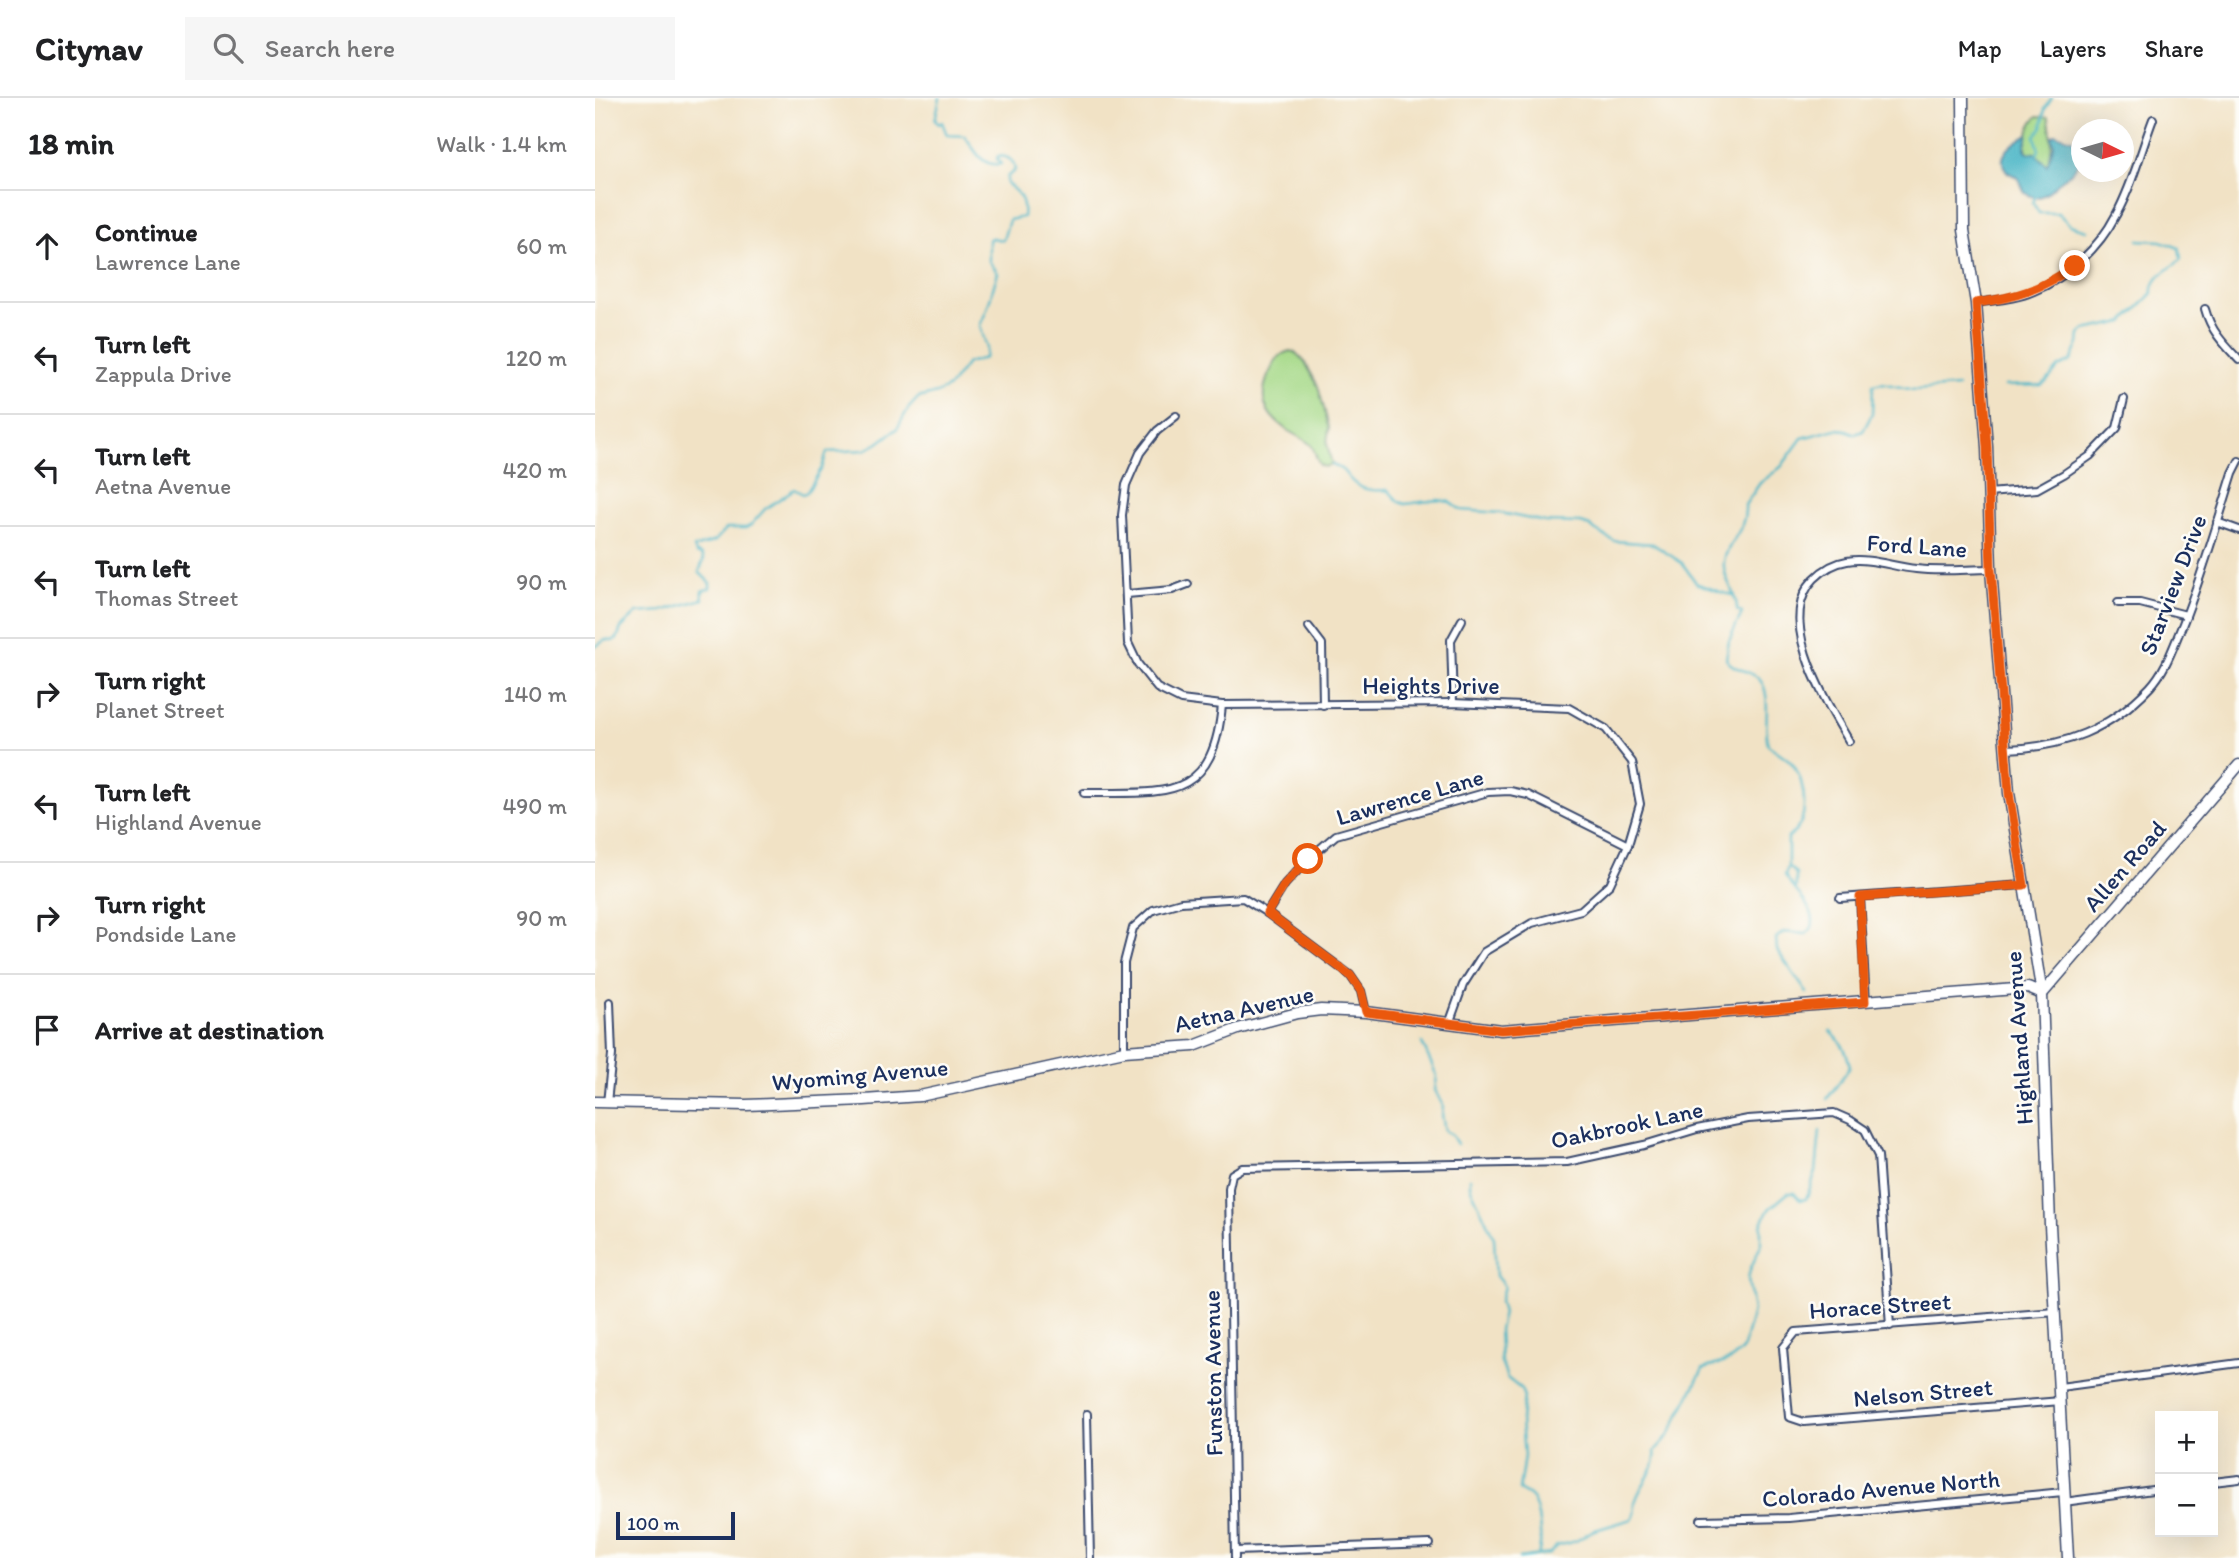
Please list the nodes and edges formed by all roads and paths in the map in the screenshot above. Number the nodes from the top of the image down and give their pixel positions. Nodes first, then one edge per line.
1 (1963, 98) edge
2 (2153, 119) dead end
3 (1976, 303) junction
4 (2205, 309) dead end
5 (2239, 360) edge
6 (2124, 398) dead end
7 (1176, 416) dead end
8 (2239, 461) edge
9 (1988, 493) junction
10 (2217, 522) junction
11 (2239, 530) edge
12 (1991, 569) junction
13 (1188, 584) dead end
14 (1127, 594) junction
15 (2118, 603) dead end
16 (2186, 615) junction
17 (1462, 620) dead end
18 (1309, 627) dead end
19 (1453, 703) junction
20 (1222, 705) junction
21 (1323, 705) junction
22 (1849, 741) dead end
23 (2007, 749) junction
24 (2239, 765) edge
25 (1084, 793) dead end
26 (1628, 845) junction
27 (2024, 885) junction
28 (1860, 897) junction
29 (1840, 898) dead end
30 (1267, 913) junction
31 (2042, 994) junction
32 (610, 1002) dead end
33 (1865, 1002) junction
34 (1366, 1012) junction
35 (1449, 1024) junction
36 (1123, 1051) junction
37 (595, 1102) edge
38 (607, 1103) junction
39 (1229, 1188) joint
40 (2056, 1312) junction
41 (1890, 1326) junction
42 (2239, 1363) edge
43 (2060, 1387) junction
44 (2061, 1401) junction
45 (1087, 1414) dead end
46 (1789, 1416) joint
47 (2239, 1479) edge
48 (2218, 1481) edge
49 (2155, 1489) edge
50 (2064, 1497) junction
51 (1701, 1520) dead end
52 (1430, 1544) dead end
53 (1235, 1555) edge
54 (1090, 1558) edge
55 (2068, 1558) edge

1 - 3 street, Highland Avenue
2 - 3 street
3 - 9 street, Highland Avenue
4 - 5 street
6 - 9 street
7 - 14 street, Heights Drive
8 - 10 street, Starview Drive
9 - 12 street, Highland Avenue
10 - 11 street
10 - 16 street, Starview Drive
12 - 22 street, Ford Lane
12 - 23 street, Highland Avenue
13 - 14 street
14 - 20 street, Heights Drive
15 - 16 street
16 - 23 street, Starview Drive
17 - 19 street
18 - 21 street
19 - 21 street, Heights Drive
19 - 26 street, Heights Drive
20 - 21 street, Heights Drive
20 - 25 street
23 - 27 street, Highland Avenue
24 - 31 street, Allen Road
26 - 30 street, Lawrence Lane
26 - 35 street, Heights Drive
27 - 28 street
27 - 31 street, Highland Avenue
28 - 29 street
28 - 33 street
30 - 34 street
30 - 36 street
31 - 33 street, Aetna Avenue
31 - 40 street, Highland Avenue
32 - 38 street
33 - 35 street, Aetna Avenue
34 - 35 street, Aetna Avenue
34 - 36 street, Aetna Avenue
36 - 38 street, Wyoming Avenue
37 - 38 street, Wyoming Avenue
39 - 41 street, Oakbrook Lane
39 - 53 street, Funston Avenue
40 - 41 street, Horace Street
40 - 43 street, Highland Avenue
41 - 46 street, Horace Street
42 - 43 street
43 - 44 street, Highland Avenue
44 - 46 street, Nelson Street
44 - 50 street, Highland Avenue
45 - 54 street
47 - 48 street
49 - 50 street, Colorado Avenue North
50 - 51 street, Colorado Avenue North
50 - 55 street, Highland Avenue
52 - 53 street

